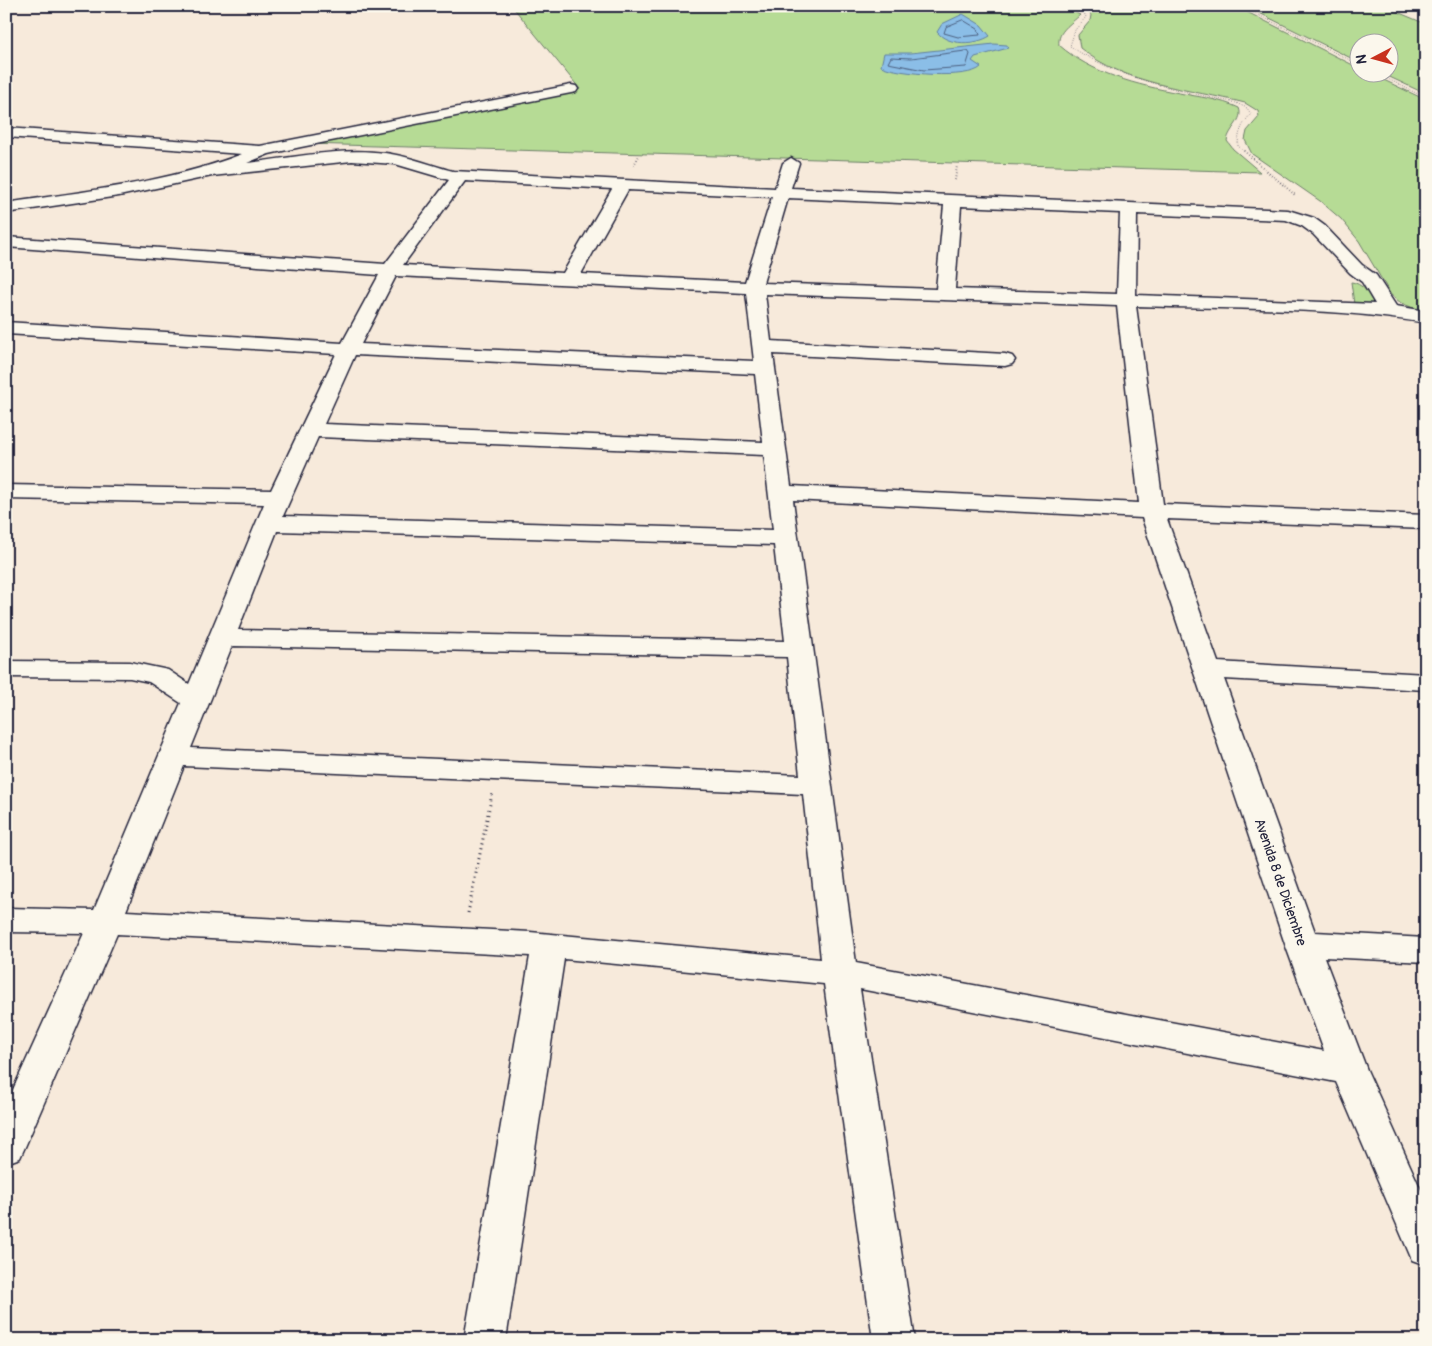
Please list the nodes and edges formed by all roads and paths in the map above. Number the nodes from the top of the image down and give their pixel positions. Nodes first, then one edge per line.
1 (1070, 6) edge
2 (1240, 6) edge
3 (1350, 60) edge
4 (1394, 82) edge
5 (571, 89) dead end
6 (1426, 98) edge
7 (6, 132) edge
8 (264, 150) junction
9 (791, 164) dead end
10 (212, 171) junction
11 (461, 176) junction
12 (623, 185) junction
13 (783, 193) junction
14 (953, 201) junction
15 (6, 208) edge
16 (1129, 208) junction
17 (1288, 215) junction
18 (9, 245) edge
19 (391, 270) junction
20 (570, 278) junction
21 (755, 288) junction
22 (1345, 288) junction
23 (945, 294) junction
24 (1126, 301) junction
25 (1389, 311) junction
26 (1426, 317) edge
27 (6, 328) edge
28 (349, 349) junction
29 (764, 358) junction
30 (1004, 360) dead end
31 (312, 430) junction
32 (775, 449) junction
33 (6, 492) edge
34 (779, 492) junction
35 (278, 497) junction
36 (1152, 511) junction
37 (1426, 522) edge
38 (267, 523) junction
39 (786, 538) junction
40 (220, 638) junction
41 (800, 649) junction
42 (6, 669) edge
43 (1206, 670) junction
44 (1426, 682) edge
45 (197, 701) junction
46 (173, 756) junction
47 (497, 770) junction
48 (817, 785) junction
49 (6, 920) edge
50 (104, 922) junction
51 (462, 941) junction
52 (1302, 944) junction
53 (550, 947) junction
54 (1426, 950) edge
55 (840, 973) junction
56 (1349, 1070) junction
57 (6, 1147) edge
58 (1426, 1247) edge
59 (485, 1340) edge
60 (894, 1340) edge

1 - 17 path
2 - 3 path
4 - 6 path
5 - 8 street
7 - 8 street
8 - 10 street
9 - 13 street
10 - 11 street
10 - 15 street
11 - 12 street
11 - 19 street
12 - 13 street
12 - 20 street
13 - 14 street
13 - 21 street
14 - 16 street
14 - 23 street
16 - 17 street
16 - 24 street, Avenida 8 de Diciembre
17 - 22 street
18 - 19 street
19 - 20 street
19 - 28 street
20 - 21 street
21 - 23 street
21 - 29 street
22 - 24 street
22 - 25 street
22 - 25 street
23 - 24 street
24 - 36 street, Avenida 8 de Diciembre
25 - 26 street
27 - 28 street
28 - 29 street
28 - 31 street
29 - 30 street
29 - 32 street
31 - 32 street
31 - 35 street
32 - 34 street
33 - 35 street
34 - 36 street
34 - 39 street
35 - 38 street
36 - 37 street
36 - 43 street, Avenida 8 de Diciembre
38 - 39 street
38 - 40 street
39 - 41 street
40 - 41 street
40 - 45 street
41 - 48 street
42 - 45 street
43 - 44 street
43 - 52 street, Avenida 8 de Diciembre
45 - 46 street
46 - 47 street
46 - 50 street
47 - 48 street
47 - 51 path
48 - 55 street
49 - 50 street
50 - 51 street
50 - 57 street
51 - 53 street
52 - 54 street
52 - 56 street, Avenida 8 de Diciembre
53 - 55 street
53 - 59 street
55 - 56 street
55 - 60 street
56 - 58 street, Avenida 8 de Diciembre

